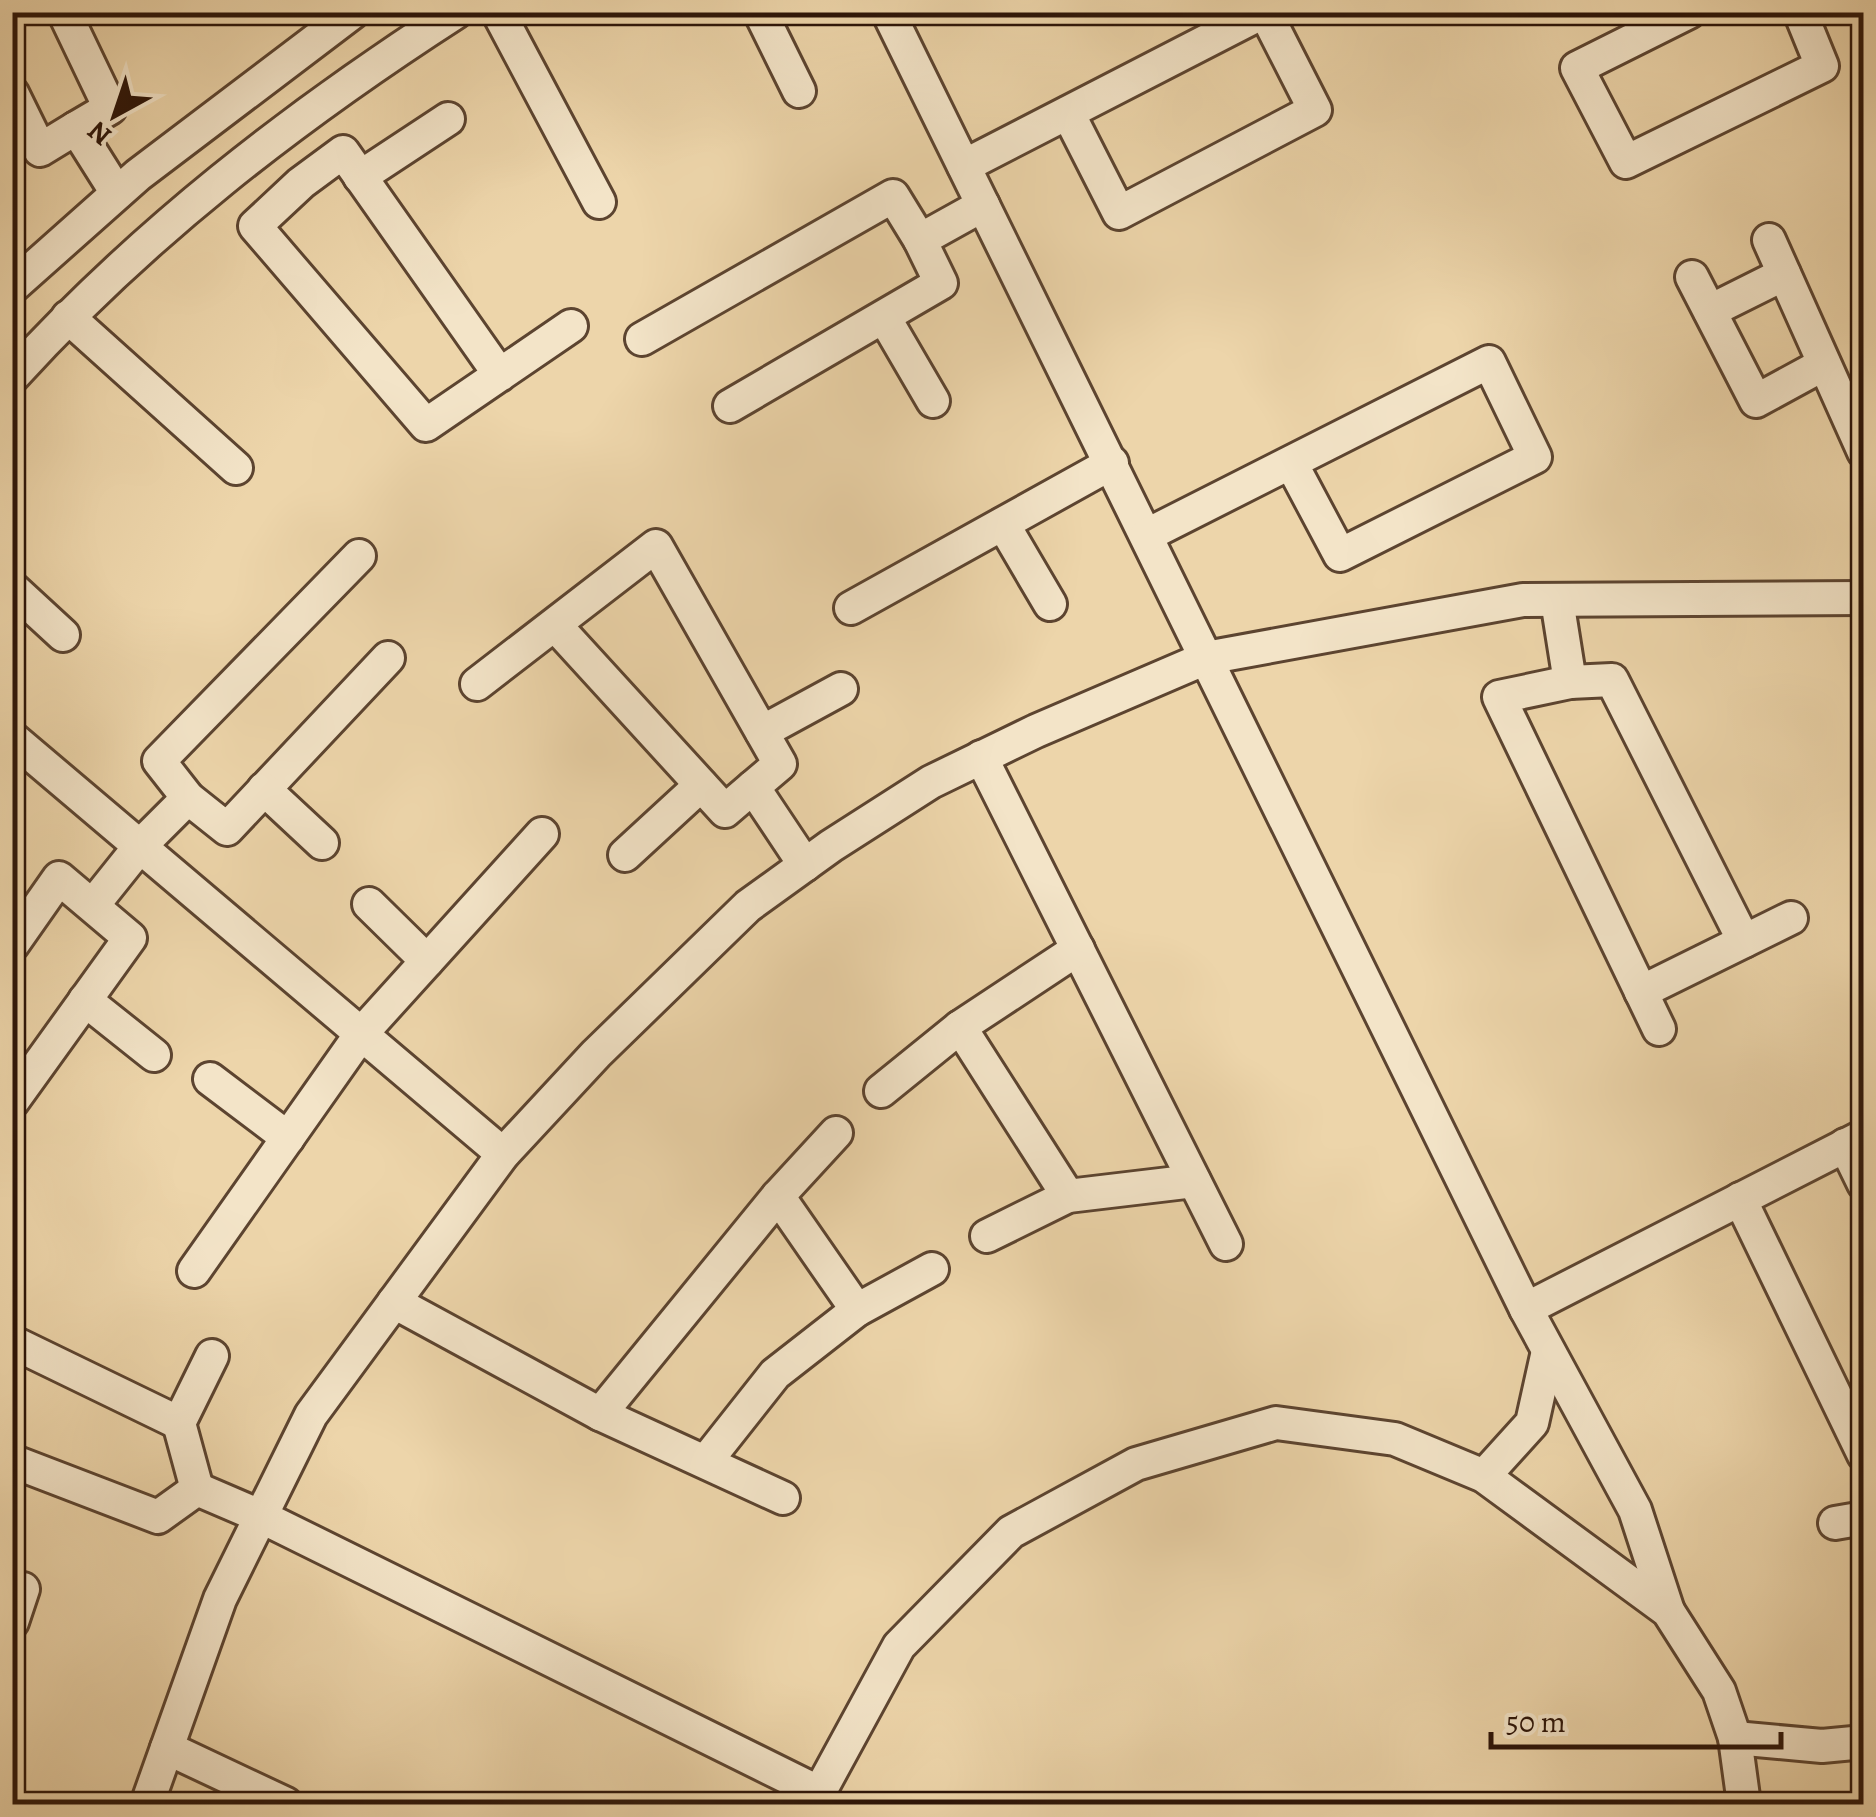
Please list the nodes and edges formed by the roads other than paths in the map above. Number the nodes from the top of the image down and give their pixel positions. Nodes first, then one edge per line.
1 (64, 12) edge
2 (353, 12) edge
3 (456, 12) edge
4 (498, 12) edge
5 (760, 12) edge
6 (888, 12) edge
7 (1264, 12) edge
8 (1689, 12) edge
9 (1800, 12) edge
10 (799, 91) dead end
11 (12, 93) edge
12 (1068, 113) junction
13 (448, 119) dead end
14 (76, 128) junction
15 (266, 142) junction
16 (964, 166) junction
17 (360, 177) junction
18 (301, 182) junction
19 (117, 193) junction
20 (599, 202) dead end
21 (984, 205) junction
22 (920, 240) junction
23 (1769, 240) dead end
24 (1784, 274) junction
25 (1692, 276) dead end
26 (12, 287) edge
27 (1710, 310) junction
28 (884, 316) junction
29 (68, 317) junction
30 (571, 326) dead end
31 (642, 339) dead end
32 (1824, 364) junction
33 (500, 375) junction
34 (12, 378) edge
35 (933, 401) dead end
36 (730, 406) dead end
37 (1864, 452) edge
38 (1112, 463) junction
39 (1291, 463) junction
40 (236, 468) dead end
41 (1003, 524) junction
42 (1147, 535) junction
43 (359, 556) dead end
44 (12, 588) edge
45 (1864, 598) edge
46 (1557, 600) junction
47 (1050, 604) dead end
48 (851, 608) dead end
49 (554, 625) junction
50 (63, 636) dead end
51 (388, 658) dead end
52 (1206, 658) junction
53 (1570, 682) junction
54 (477, 684) dead end
55 (840, 689) dead end
56 (762, 732) junction
57 (12, 738) edge
58 (981, 757) junction
59 (701, 785) junction
60 (753, 787) junction
61 (264, 789) junction
62 (188, 798) junction
63 (542, 834) dead end
64 (322, 844) dead end
65 (141, 845) junction
66 (625, 855) dead end
67 (805, 865) junction
68 (92, 904) junction
69 (370, 904) dead end
70 (1791, 918) dead end
71 (1744, 942) junction
72 (12, 944) edge
73 (1078, 948) junction
74 (427, 961) junction
75 (1641, 992) junction
76 (85, 1000) junction
77 (960, 1027) junction
78 (1659, 1029) dead end
79 (361, 1034) junction
80 (154, 1055) dead end
81 (210, 1079) dead end
82 (881, 1091) dead end
83 (12, 1102) edge
84 (836, 1134) dead end
85 (288, 1138) junction
86 (1854, 1140) edge
87 (503, 1154) junction
88 (1194, 1181) junction
89 (1864, 1184) edge
90 (778, 1196) junction
91 (1068, 1196) junction
92 (1740, 1199) junction
93 (987, 1236) dead end
94 (1226, 1244) dead end
95 (932, 1269) dead end
96 (194, 1271) dead end
97 (394, 1302) junction
98 (1526, 1309) junction
99 (857, 1310) junction
100 (12, 1342) edge
101 (1548, 1351) junction
102 (212, 1356) dead end
103 (600, 1414) junction
104 (179, 1423) junction
105 (1864, 1455) edge
106 (12, 1460) edge
107 (707, 1460) junction
108 (1484, 1476) junction
109 (197, 1488) junction
110 (783, 1498) dead end
111 (260, 1516) junction
112 (23, 1589) dead end
113 (1668, 1611) junction
114 (12, 1622) edge
115 (1735, 1738) junction
116 (1864, 1742) edge
117 (167, 1748) junction
118 (815, 1798) edge
119 (147, 1804) edge
120 (286, 1804) edge
121 (1744, 1804) edge

1 - 14 street
2 - 19 street
3 - 15 street
4 - 20 street
5 - 10 street
6 - 16 street
7 - 12 street
7 - 12 street
8 - 9 street
11 - 14 street
12 - 16 street
13 - 17 street
14 - 19 street
15 - 18 street
15 - 29 street
16 - 21 street
17 - 18 street
17 - 33 street
18 - 33 street
19 - 26 street
21 - 22 street
21 - 38 street
22 - 28 street
22 - 31 street
23 - 24 street
24 - 27 street
24 - 32 street
25 - 27 street
27 - 32 street
28 - 35 street
28 - 36 street
29 - 34 street
29 - 40 street
30 - 33 street
32 - 37 street
38 - 41 street
38 - 42 street
39 - 39 street
39 - 42 street
41 - 47 street
41 - 48 street
42 - 52 street
43 - 62 street
44 - 50 street
45 - 46 street
46 - 52 street
46 - 53 street
49 - 54 street
49 - 56 street
49 - 59 street
51 - 61 street
52 - 58 street
52 - 98 street
53 - 71 street
53 - 75 street
55 - 56 street
56 - 60 street
57 - 65 street
58 - 67 street
58 - 73 street
59 - 60 street
59 - 66 street
60 - 67 street
61 - 62 street
61 - 64 street
62 - 65 street
63 - 74 street
65 - 68 street
65 - 79 street
67 - 87 street
68 - 72 street
68 - 76 street
69 - 74 street
70 - 71 street
71 - 75 street
73 - 77 street
73 - 88 street
74 - 79 street
75 - 78 street
76 - 80 street
76 - 83 street
77 - 82 street
77 - 91 street
79 - 85 street
79 - 87 street
81 - 85 street
84 - 90 street
85 - 96 street
86 - 89 street
86 - 92 street
87 - 97 street
88 - 91 street
88 - 94 street
90 - 99 street
90 - 103 street
91 - 93 street
92 - 98 street
92 - 105 street
95 - 99 street
97 - 103 street
97 - 111 street
98 - 101 street
99 - 107 street
100 - 104 street
101 - 108 street
101 - 113 street
102 - 104 street
103 - 107 street
104 - 109 street
106 - 109 street
107 - 110 street
108 - 113 street
108 - 118 street
109 - 111 street
111 - 117 street
111 - 118 street
112 - 114 street
113 - 115 street
115 - 116 street
115 - 121 street
117 - 119 street
117 - 120 street

